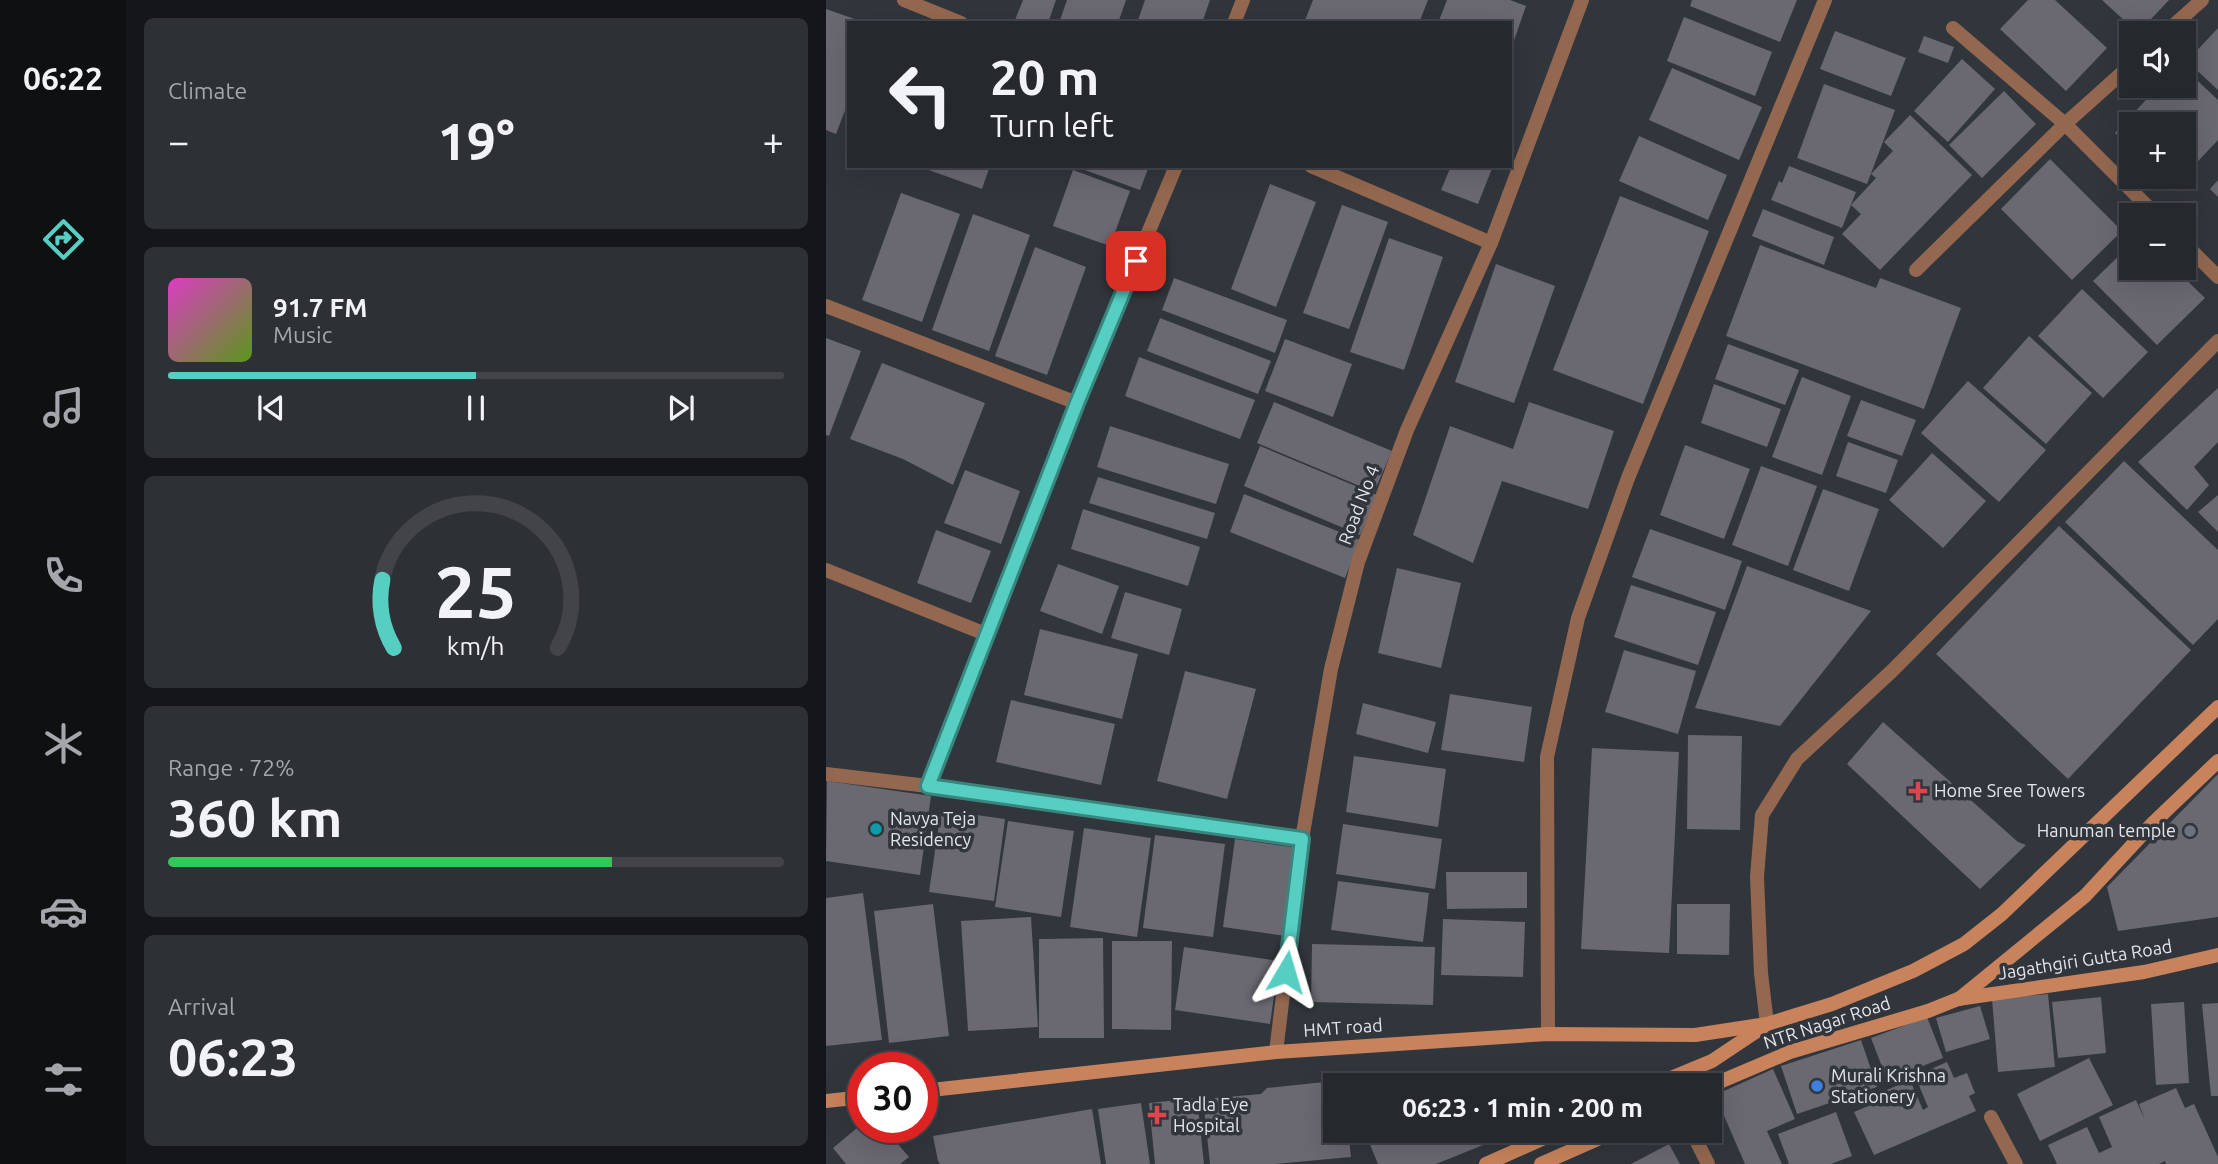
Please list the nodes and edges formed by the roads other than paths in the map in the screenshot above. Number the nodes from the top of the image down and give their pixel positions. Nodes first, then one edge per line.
1 (904, 0) edge
2 (1243, 0) edge
3 (1582, 0) edge
4 (1825, 0) edge
5 (2202, 0) edge
6 (956, 21) edge
7 (1235, 21) edge
8 (2178, 21) edge
9 (1953, 28) dead end
10 (2119, 76) edge
11 (2065, 124) junction
12 (1175, 168) edge
13 (1316, 168) edge
14 (2144, 203) edge
15 (1491, 243) junction
16 (2196, 255) edge
17 (1916, 270) dead end
18 (2218, 277) edge
19 (826, 306) edge
20 (2218, 341) edge
21 (1077, 403) junction
22 (826, 570) edge
23 (988, 635) junction
24 (2218, 707) edge
25 (2218, 761) edge
26 (826, 774) edge
27 (928, 786) junction
28 (1302, 839) junction
29 (2218, 955) edge
30 (1958, 999) junction
31 (1767, 1024) junction
32 (1548, 1034) junction
33 (1276, 1052) junction
34 (1683, 1073) edge
35 (1722, 1081) edge
36 (938, 1089) edge
37 (847, 1099) edge
38 (826, 1101) edge
39 (1991, 1117) dead end
40 (1533, 1143) edge
41 (1589, 1143) edge
42 (1698, 1143) edge
43 (1486, 1164) edge
44 (1541, 1164) edge
45 (1709, 1164) edge
46 (2016, 1164) edge

1 - 6 street
2 - 7 street
3 - 15 street, Road No 4
4 - 32 street
5 - 8 street
9 - 11 street
10 - 11 street
11 - 14 street
11 - 17 street
12 - 21 street
13 - 15 street
15 - 28 street, Road No 4
16 - 18 street
19 - 21 street
20 - 31 street
21 - 23 street
22 - 23 street
23 - 27 street
24 - 31 main road
25 - 30 main road
26 - 27 street
27 - 28 street
28 - 33 street, Road No 4
29 - 30 main road, Jagathgiri Gutta Road
30 - 35 main road, NTR Nagar Road
31 - 32 main road, HMT road
31 - 34 main road, NTR Nagar Road
32 - 33 main road, HMT road
33 - 36 main road, HMT road
37 - 38 main road
39 - 46 street
40 - 43 main road
41 - 44 main road
42 - 45 street

